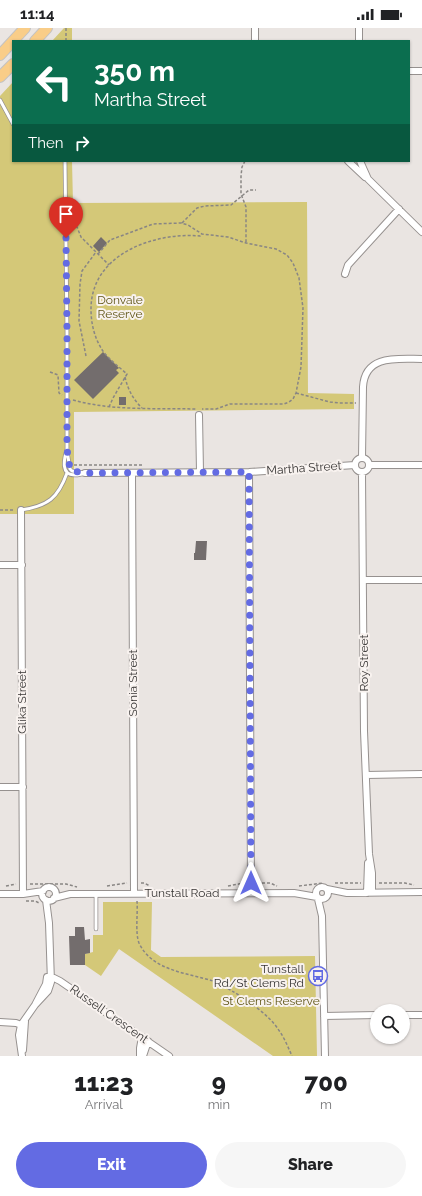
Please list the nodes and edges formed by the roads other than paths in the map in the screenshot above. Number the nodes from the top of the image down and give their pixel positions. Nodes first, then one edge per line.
1 (25, 28) edge
2 (47, 28) edge
3 (255, 28) edge
4 (359, 28) edge
5 (14, 40) edge
6 (36, 40) edge
7 (255, 40) edge
8 (359, 40) edge
9 (12, 42) edge
10 (0, 55) edge
11 (12, 65) edge
12 (410, 71) edge
13 (422, 71) edge
14 (0, 77) edge
15 (0, 100) edge
16 (12, 122) edge
17 (65, 162) edge
18 (349, 162) edge
19 (360, 162) edge
20 (368, 179) junction
21 (399, 209) junction
22 (422, 232) edge
23 (345, 274) dead end
24 (422, 359) edge
25 (199, 415) dead end
26 (67, 449) junction
27 (362, 458) junction
28 (422, 464) edge
29 (355, 465) junction
30 (370, 465) junction
31 (132, 472) junction
32 (200, 472) junction
33 (249, 472) junction
34 (67, 473) junction
35 (86, 473) junction
36 (362, 473) junction
37 (21, 510) joint
38 (0, 565) edge
39 (22, 565) junction
40 (363, 580) junction
41 (422, 580) edge
42 (422, 774) edge
43 (366, 775) junction
44 (0, 787) edge
45 (23, 787) junction
46 (317, 889) junction
47 (327, 889) junction
48 (54, 890) junction
49 (369, 892) junction
50 (422, 892) edge
51 (134, 893) junction
52 (251, 893) junction
53 (294, 893) junction
54 (347, 893) junction
55 (0, 894) edge
56 (23, 894) junction
57 (70, 894) junction
58 (96, 894) junction
59 (44, 896) junction
60 (318, 898) junction
61 (326, 898) junction
62 (53, 899) junction
63 (322, 916) junction
64 (49, 923) junction
65 (96, 929) dead end
66 (49, 977) junction
67 (370, 1015) edge
68 (410, 1015) edge
69 (422, 1015) edge
70 (324, 1016) junction
71 (0, 1022) edge
72 (22, 1025) junction
73 (142, 1037) junction
74 (148, 1041) junction
75 (22, 1056) edge
76 (141, 1056) edge
77 (169, 1056) edge
78 (325, 1056) edge

1 - 5 main road
2 - 6 main road
3 - 7 street
4 - 8 street
9 - 10 main road
11 - 14 main road
12 - 13 street
15 - 16 lane
17 - 26 lane
18 - 20 street
19 - 20 street
20 - 21 street
21 - 22 street
21 - 23 street
24 - 27 street
25 - 32 street
26 - 34 lane
26 - 35 lane, Martha Street
27 - 29 street
27 - 30 street
28 - 30 street
29 - 33 street, Martha Street
29 - 36 street
30 - 36 street
31 - 32 street, Martha Street
31 - 35 street, Martha Street
31 - 51 street, Sonia Street
32 - 33 street, Martha Street
33 - 52 street
34 - 35 lane, Martha Street
34 - 37 lane
36 - 40 street, Roy Street
37 - 39 street, Glika Street
38 - 39 street
39 - 45 street, Glika Street
40 - 41 street
40 - 43 street, Roy Street
42 - 43 street
43 - 49 street, Roy Street
44 - 45 street
45 - 56 street, Glika Street
46 - 47 street
46 - 53 street, Tunstall Road
46 - 60 street
47 - 54 street
47 - 61 street
48 - 57 street, Tunstall Road
48 - 59 street
48 - 62 street
49 - 50 street
49 - 54 street
51 - 52 street, Tunstall Road
51 - 58 street, Tunstall Road
52 - 53 street, Tunstall Road
53 - 60 street, Tunstall Road
54 - 61 street
55 - 56 street
56 - 59 street
57 - 58 street, Tunstall Road
57 - 62 street, Tunstall Road
58 - 65 lane
59 - 62 street
59 - 64 street
60 - 61 street
60 - 63 street
61 - 63 street
62 - 64 street
63 - 70 street
64 - 66 street
66 - 72 street
66 - 73 street, Russell Crescent
67 - 70 street
68 - 69 street
70 - 78 street
71 - 72 street
72 - 75 street
73 - 74 street, Russell Crescent
73 - 76 street
74 - 76 street
74 - 77 street, Russell Crescent

